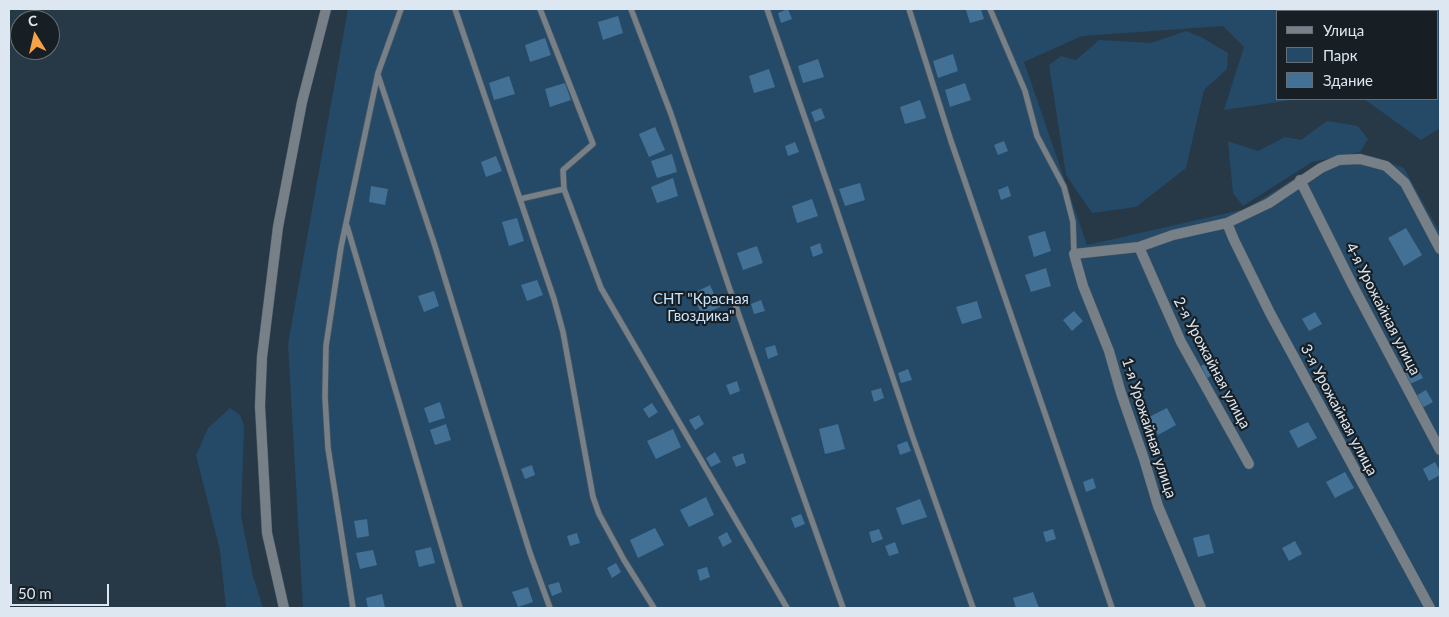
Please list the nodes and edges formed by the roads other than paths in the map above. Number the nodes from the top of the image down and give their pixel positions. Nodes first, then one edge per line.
1 (326, 9) edge
2 (401, 9) edge
3 (455, 9) edge
4 (540, 9) edge
5 (631, 9) edge
6 (767, 9) edge
7 (909, 9) edge
8 (990, 9) edge
9 (378, 73) junction
10 (1300, 180) junction
11 (564, 189) junction
12 (520, 200) junction
13 (1227, 223) junction
14 (346, 224) junction
15 (1138, 247) junction
16 (1440, 249) edge
17 (1074, 254) junction
18 (1440, 450) edge
19 (1249, 464) dead end
20 (284, 608) edge
21 (353, 608) edge
22 (460, 608) edge
23 (550, 608) edge
24 (654, 608) edge
25 (787, 608) edge
26 (843, 608) edge
27 (973, 608) edge
28 (1112, 608) edge
29 (1201, 608) edge
30 (1430, 608) edge

1 - 20 street
2 - 9 lane
3 - 12 lane
4 - 11 lane
5 - 26 lane
6 - 27 lane
7 - 28 lane
8 - 17 lane
9 - 14 lane
9 - 23 lane
10 - 13 street
10 - 16 street
10 - 18 street, 4-я Урожайная улица
11 - 12 lane
11 - 25 lane
12 - 24 lane
13 - 15 street
13 - 30 street, 3-я Урожайная улица
14 - 21 lane
14 - 22 lane
15 - 17 street
15 - 19 street, 2-я Урожайная улица
17 - 29 street, 1-я Урожайная улица

